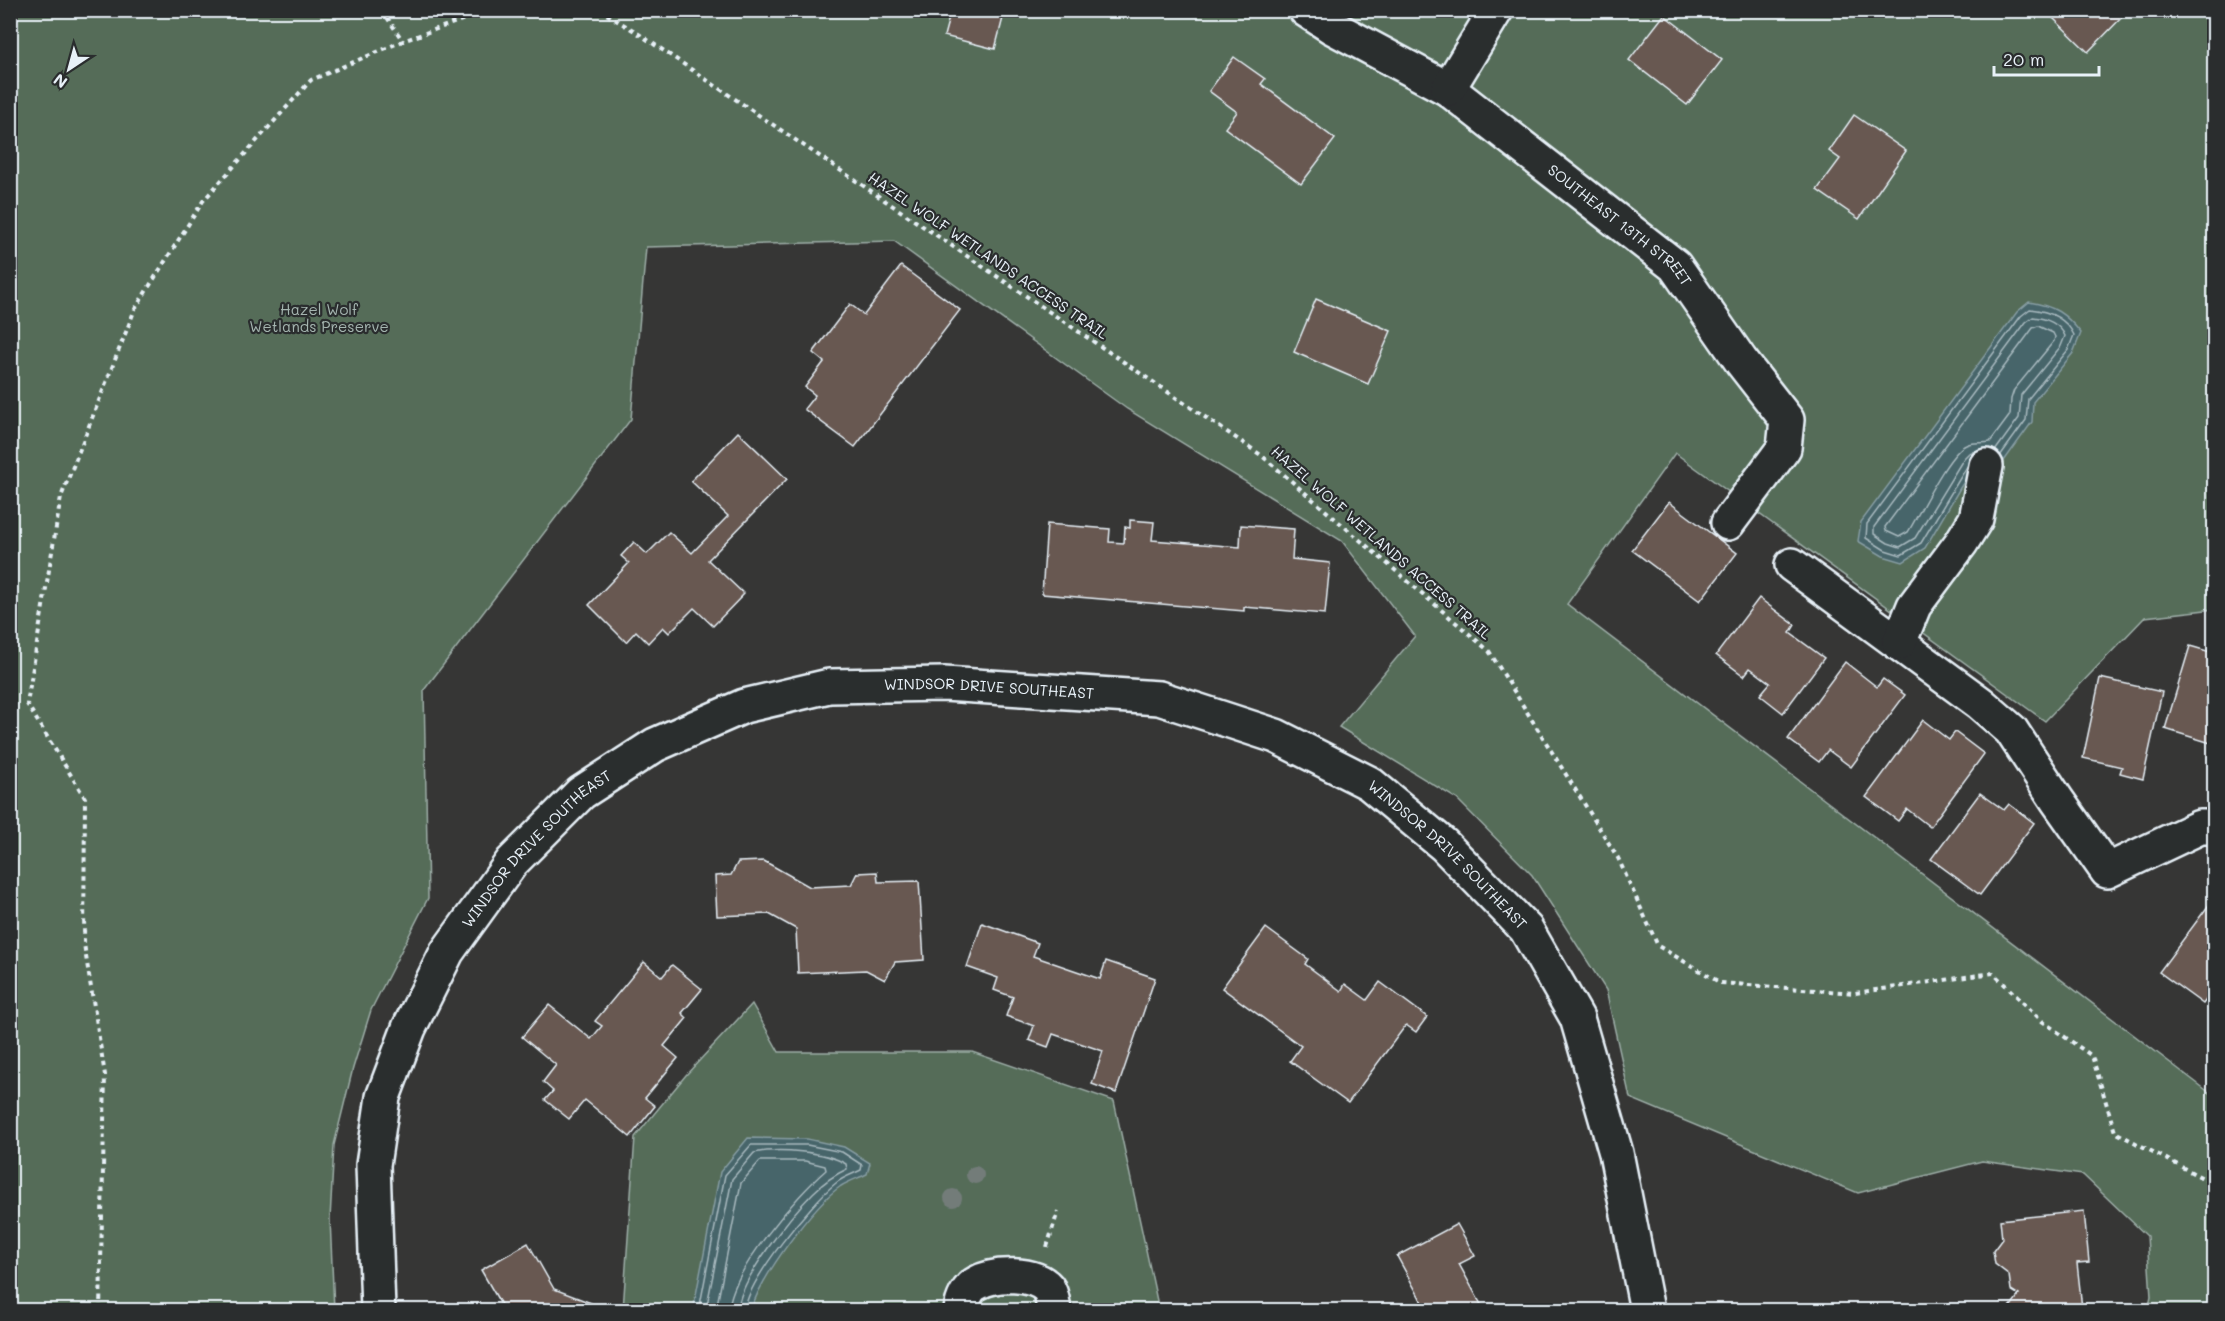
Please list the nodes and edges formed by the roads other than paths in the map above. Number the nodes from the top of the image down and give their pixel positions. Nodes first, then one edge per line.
1 (1306, 10) edge
2 (1496, 10) edge
3 (1448, 89) junction
4 (1986, 466) dead end
5 (1728, 523) dead end
6 (1792, 565) dead end
7 (1899, 643) junction
8 (2214, 827) edge
9 (378, 1311) edge
10 (961, 1311) edge
11 (1054, 1311) edge
12 (1647, 1311) edge

1 - 3 street, SOUTHEAST 13TH STREET
2 - 3 street
3 - 5 street, SOUTHEAST 13TH STREET
4 - 7 street
6 - 7 street
7 - 8 street
9 - 12 street, WINDSOR DRIVE SOUTHEAST
10 - 11 street

